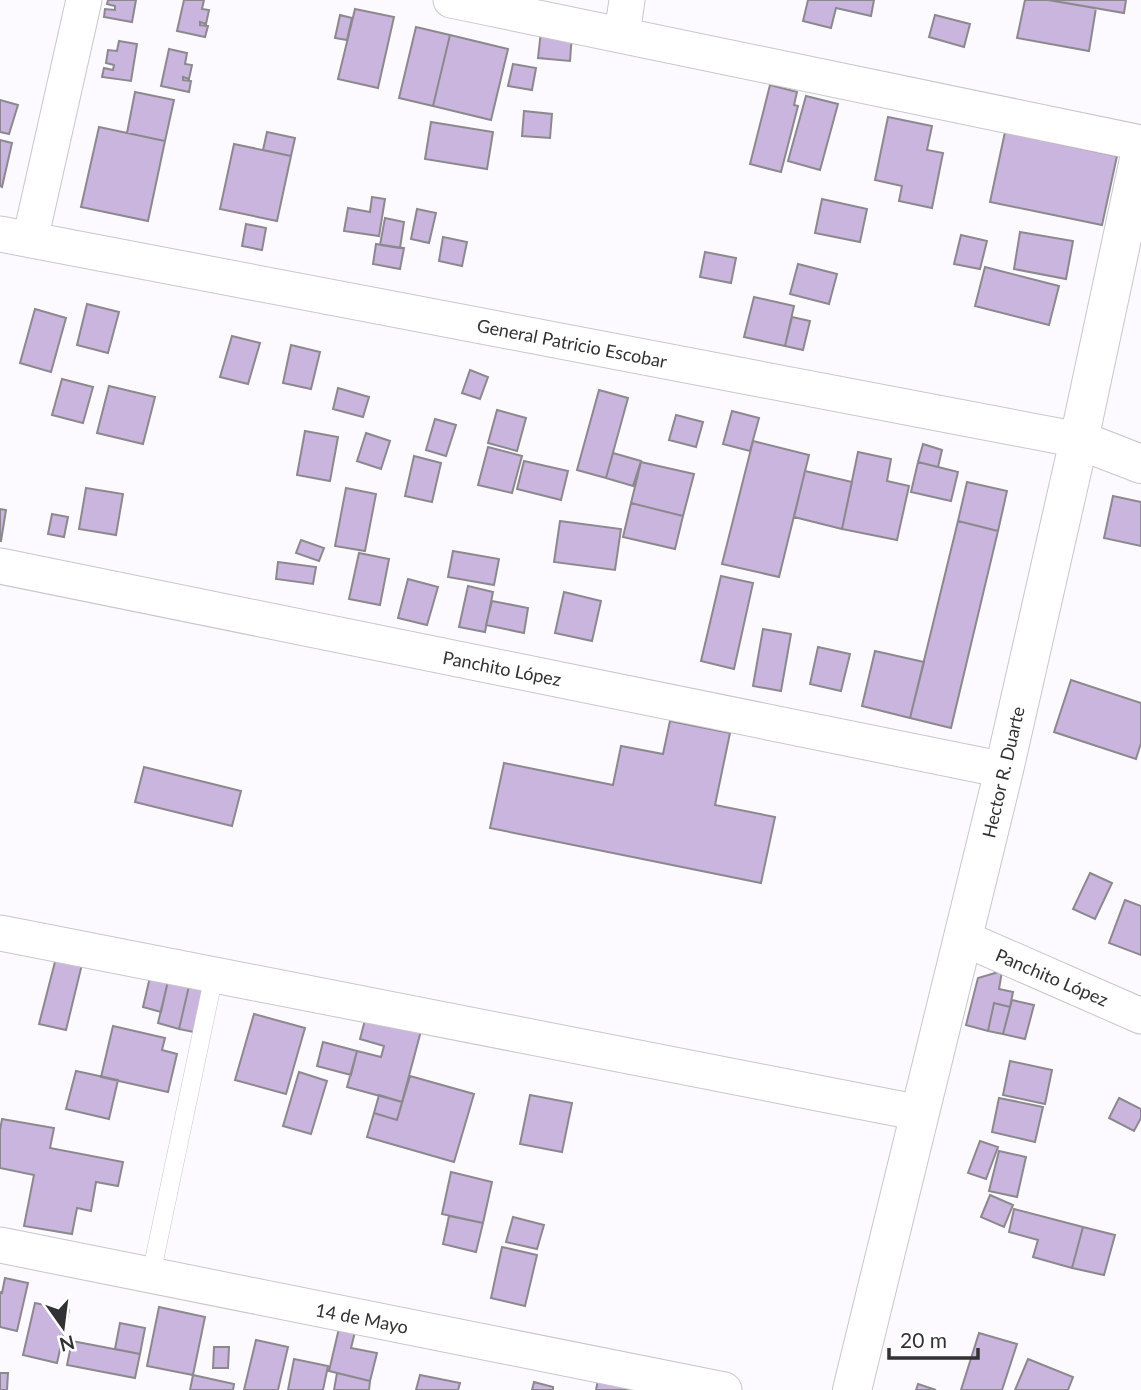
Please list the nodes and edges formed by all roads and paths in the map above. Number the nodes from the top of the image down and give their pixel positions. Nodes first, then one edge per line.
1 (84, 0) edge
2 (452, 0) edge
3 (627, 0) edge
4 (622, 35) junction
5 (1141, 143) edge
6 (1141, 150) edge
7 (15, 237) edge
8 (1079, 440) junction
9 (1141, 464) edge
10 (0, 566) edge
11 (1004, 770) junction
12 (0, 933) edge
13 (963, 939) junction
14 (214, 975) junction
15 (1141, 1016) edge
16 (920, 1112) junction
17 (0, 1245) edge
18 (151, 1275) junction
19 (724, 1390) edge
20 (852, 1390) edge

1 - 7 street
2 - 4 street
3 - 4 street
4 - 5 street
6 - 8 street, Hector R. Duarte
7 - 8 street, General Patricio Escobar
8 - 9 street, General Patricio Escobar
8 - 11 street, Hector R. Duarte
10 - 11 street, Panchito López
11 - 13 street, Hector R. Duarte
12 - 14 street
13 - 15 street, Panchito López
13 - 16 street, Hector R. Duarte
14 - 16 street
14 - 18 lane
16 - 20 street, Hector R. Duarte
17 - 18 street, 14 de Mayo
18 - 19 street, 14 de Mayo

